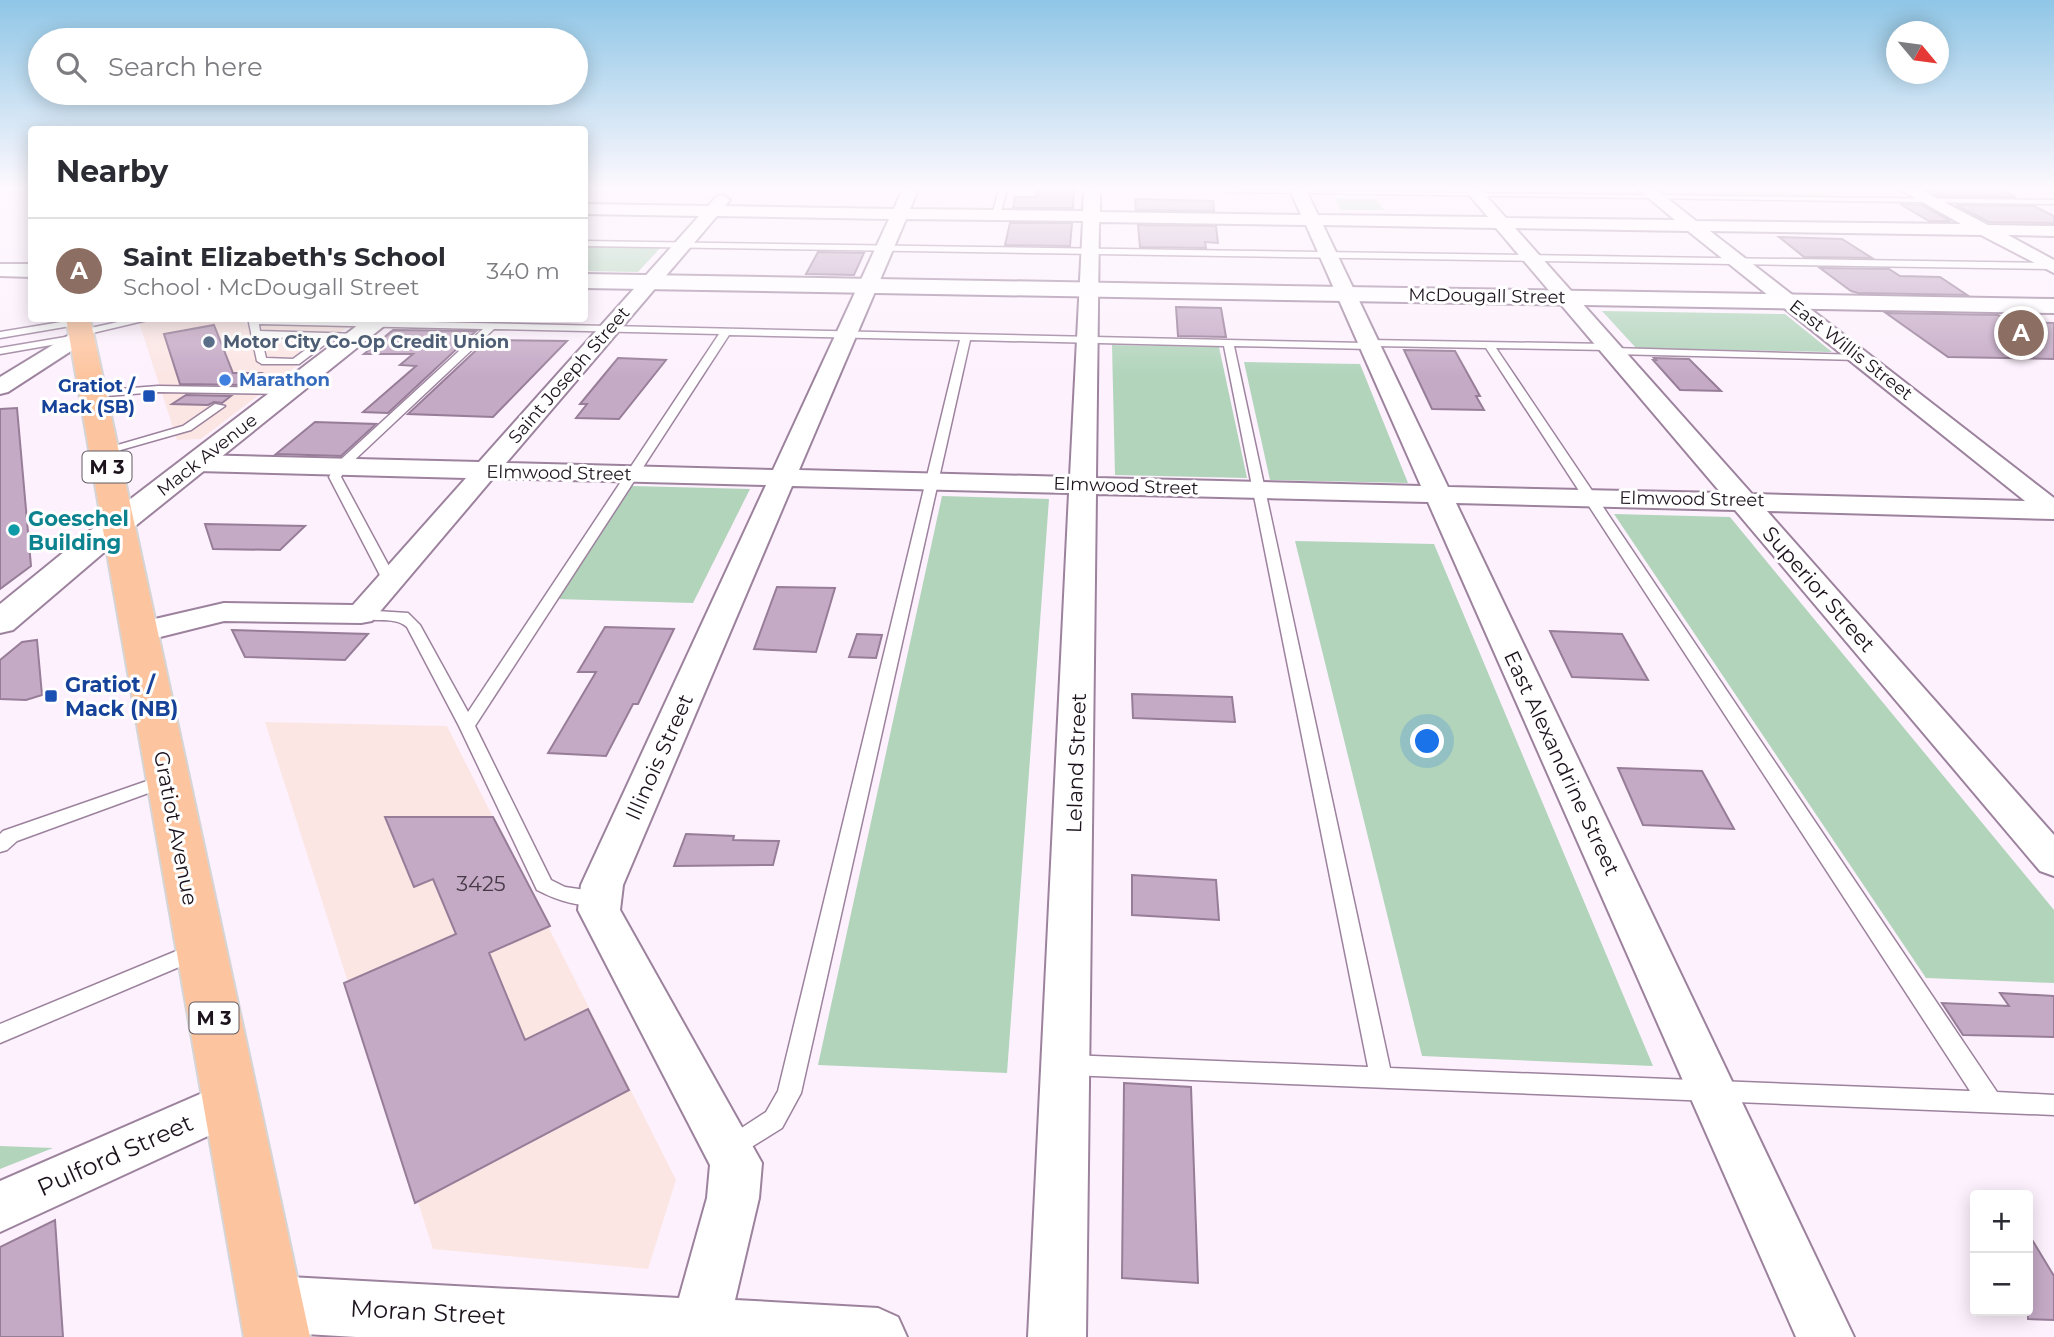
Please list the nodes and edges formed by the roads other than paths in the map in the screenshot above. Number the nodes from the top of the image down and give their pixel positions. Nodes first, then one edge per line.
1 (677, 252) edge
2 (883, 252) edge
3 (1091, 252) edge
4 (1204, 252) edge
5 (1526, 252) edge
6 (1727, 252) edge
7 (2027, 252) edge
8 (1328, 255) junction
9 (1531, 258) junction
10 (1738, 261) junction
11 (2053, 266) edge
12 (0, 271) edge
13 (28, 271) edge
14 (588, 281) edge
15 (652, 282) junction
16 (869, 286) junction
17 (1089, 289) junction
18 (1346, 294) junction
19 (1566, 298) junction
20 (1791, 302) junction
21 (2054, 306) edge
22 (123, 322) edge
23 (254, 322) edge
24 (294, 322) edge
25 (373, 326) edge
26 (492, 326) junction
27 (80, 328) edge
28 (611, 328) junction
29 (726, 331) junction
30 (847, 333) junction
31 (255, 334) junction
32 (0, 335) edge
33 (330, 336) junction
34 (966, 336) junction
35 (1086, 340) junction
36 (1229, 344) junction
37 (1370, 345) junction
38 (1489, 345) junction
39 (1610, 349) junction
40 (0, 351) edge
41 (1859, 356) junction
42 (0, 387) edge
43 (290, 391) junction
44 (93, 394) junction
45 (219, 406) dead end
46 (103, 451) junction
47 (197, 463) junction
48 (341, 467) junction
49 (484, 472) junction
50 (632, 474) junction
51 (782, 478) junction
52 (930, 481) junction
53 (1085, 485) junction
54 (1259, 489) junction
55 (1438, 493) junction
56 (1587, 496) junction
57 (1742, 500) junction
58 (2054, 510) edge
59 (118, 524) junction
60 (390, 581) junction
61 (8, 608) edge
62 (361, 614) junction
63 (140, 632) junction
64 (467, 726) junction
65 (167, 780) junction
66 (0, 845) edge
67 (2054, 861) edge
68 (598, 898) junction
69 (200, 949) junction
70 (0, 1034) edge
71 (1066, 1065) junction
72 (1381, 1077) junction
73 (1712, 1091) junction
74 (1990, 1102) junction
75 (230, 1103) junction
76 (2054, 1105) edge
77 (729, 1150) junction
78 (0, 1207) edge
79 (274, 1320) edge
80 (700, 1326) junction
81 (878, 1337) edge
82 (1058, 1337) edge
83 (1825, 1337) edge

1 - 15 street, Saint Joseph Street
2 - 16 street, Illinois Street
3 - 17 street, Leland Street
4 - 8 lane
5 - 9 street, Superior Street
6 - 10 street, East Willis Street
7 - 11 street
8 - 9 lane
8 - 18 street, East Alexandrine Street
9 - 10 lane
9 - 19 street, Superior Street
10 - 11 lane
10 - 20 street, East Willis Street
12 - 13 street
14 - 15 street, McDougall Street
15 - 16 street, McDougall Street
15 - 28 street, Saint Joseph Street
16 - 17 street, McDougall Street
16 - 30 street, Illinois Street
17 - 18 street, McDougall Street
17 - 35 street, Leland Street
18 - 19 street, McDougall Street
18 - 37 street, East Alexandrine Street
19 - 20 street, McDougall Street
19 - 39 street, Superior Street
20 - 21 street, McDougall Street
20 - 41 street, East Willis Street
22 - 27 lane
23 - 31 lane
24 - 25 lane
25 - 26 lane
25 - 33 lane
25 - 43 street, Mack Avenue
26 - 28 lane
26 - 48 lane
27 - 32 lane
27 - 40 lane
27 - 42 street
27 - 44 main road, Gratiot Avenue / M 3
28 - 29 lane
28 - 49 street, Saint Joseph Street
29 - 30 lane
29 - 50 lane
30 - 34 lane
30 - 51 street, Illinois Street
31 - 33 lane
31 - 33 lane
34 - 35 lane
34 - 52 lane
35 - 36 lane
35 - 53 street, Leland Street
36 - 37 lane
36 - 54 lane
37 - 38 lane
37 - 55 street, East Alexandrine Street
38 - 39 lane
38 - 56 lane
39 - 41 lane
39 - 57 street, Superior Street
41 - 58 street, East Willis Street
43 - 44 lane
43 - 47 street, Mack Avenue
44 - 46 main road, Gratiot Avenue / M 3
45 - 46 lane
46 - 59 main road, Gratiot Avenue / M 3
47 - 48 street, Elmwood Street
47 - 59 street, Mack Avenue
48 - 49 street, Elmwood Street
48 - 60 lane
49 - 50 street, Elmwood Street
49 - 60 street, Saint Joseph Street
50 - 51 street, Elmwood Street
50 - 64 lane
51 - 52 street, Elmwood Street
51 - 68 street, Illinois Street
52 - 53 street, Elmwood Street
52 - 77 lane
53 - 54 street, Elmwood Street
53 - 71 street, Leland Street
54 - 55 street, Elmwood Street
54 - 72 lane
55 - 56 street, Elmwood Street
55 - 73 street, East Alexandrine Street
56 - 57 street, Elmwood Street
56 - 74 lane
57 - 58 street, Elmwood Street
57 - 67 street, Superior Street
59 - 61 street, Mack Avenue
59 - 63 main road, Gratiot Avenue / M 3
60 - 62 street, Saint Joseph Street
62 - 63 street
62 - 64 lane
63 - 65 main road, Gratiot Avenue / M 3
64 - 68 lane
65 - 66 lane
65 - 69 main road, Gratiot Avenue / M 3
68 - 77 street
69 - 70 lane
69 - 75 main road, Gratiot Avenue / M 3
71 - 72 lane
71 - 82 street, Leland Street
72 - 73 lane
73 - 74 lane
73 - 83 street, East Alexandrine Street
74 - 76 lane
75 - 78 street, Pulford Street
75 - 79 main road, Gratiot Avenue / M 3
77 - 80 street
79 - 80 street, Moran Street
80 - 81 street, Moran Street

